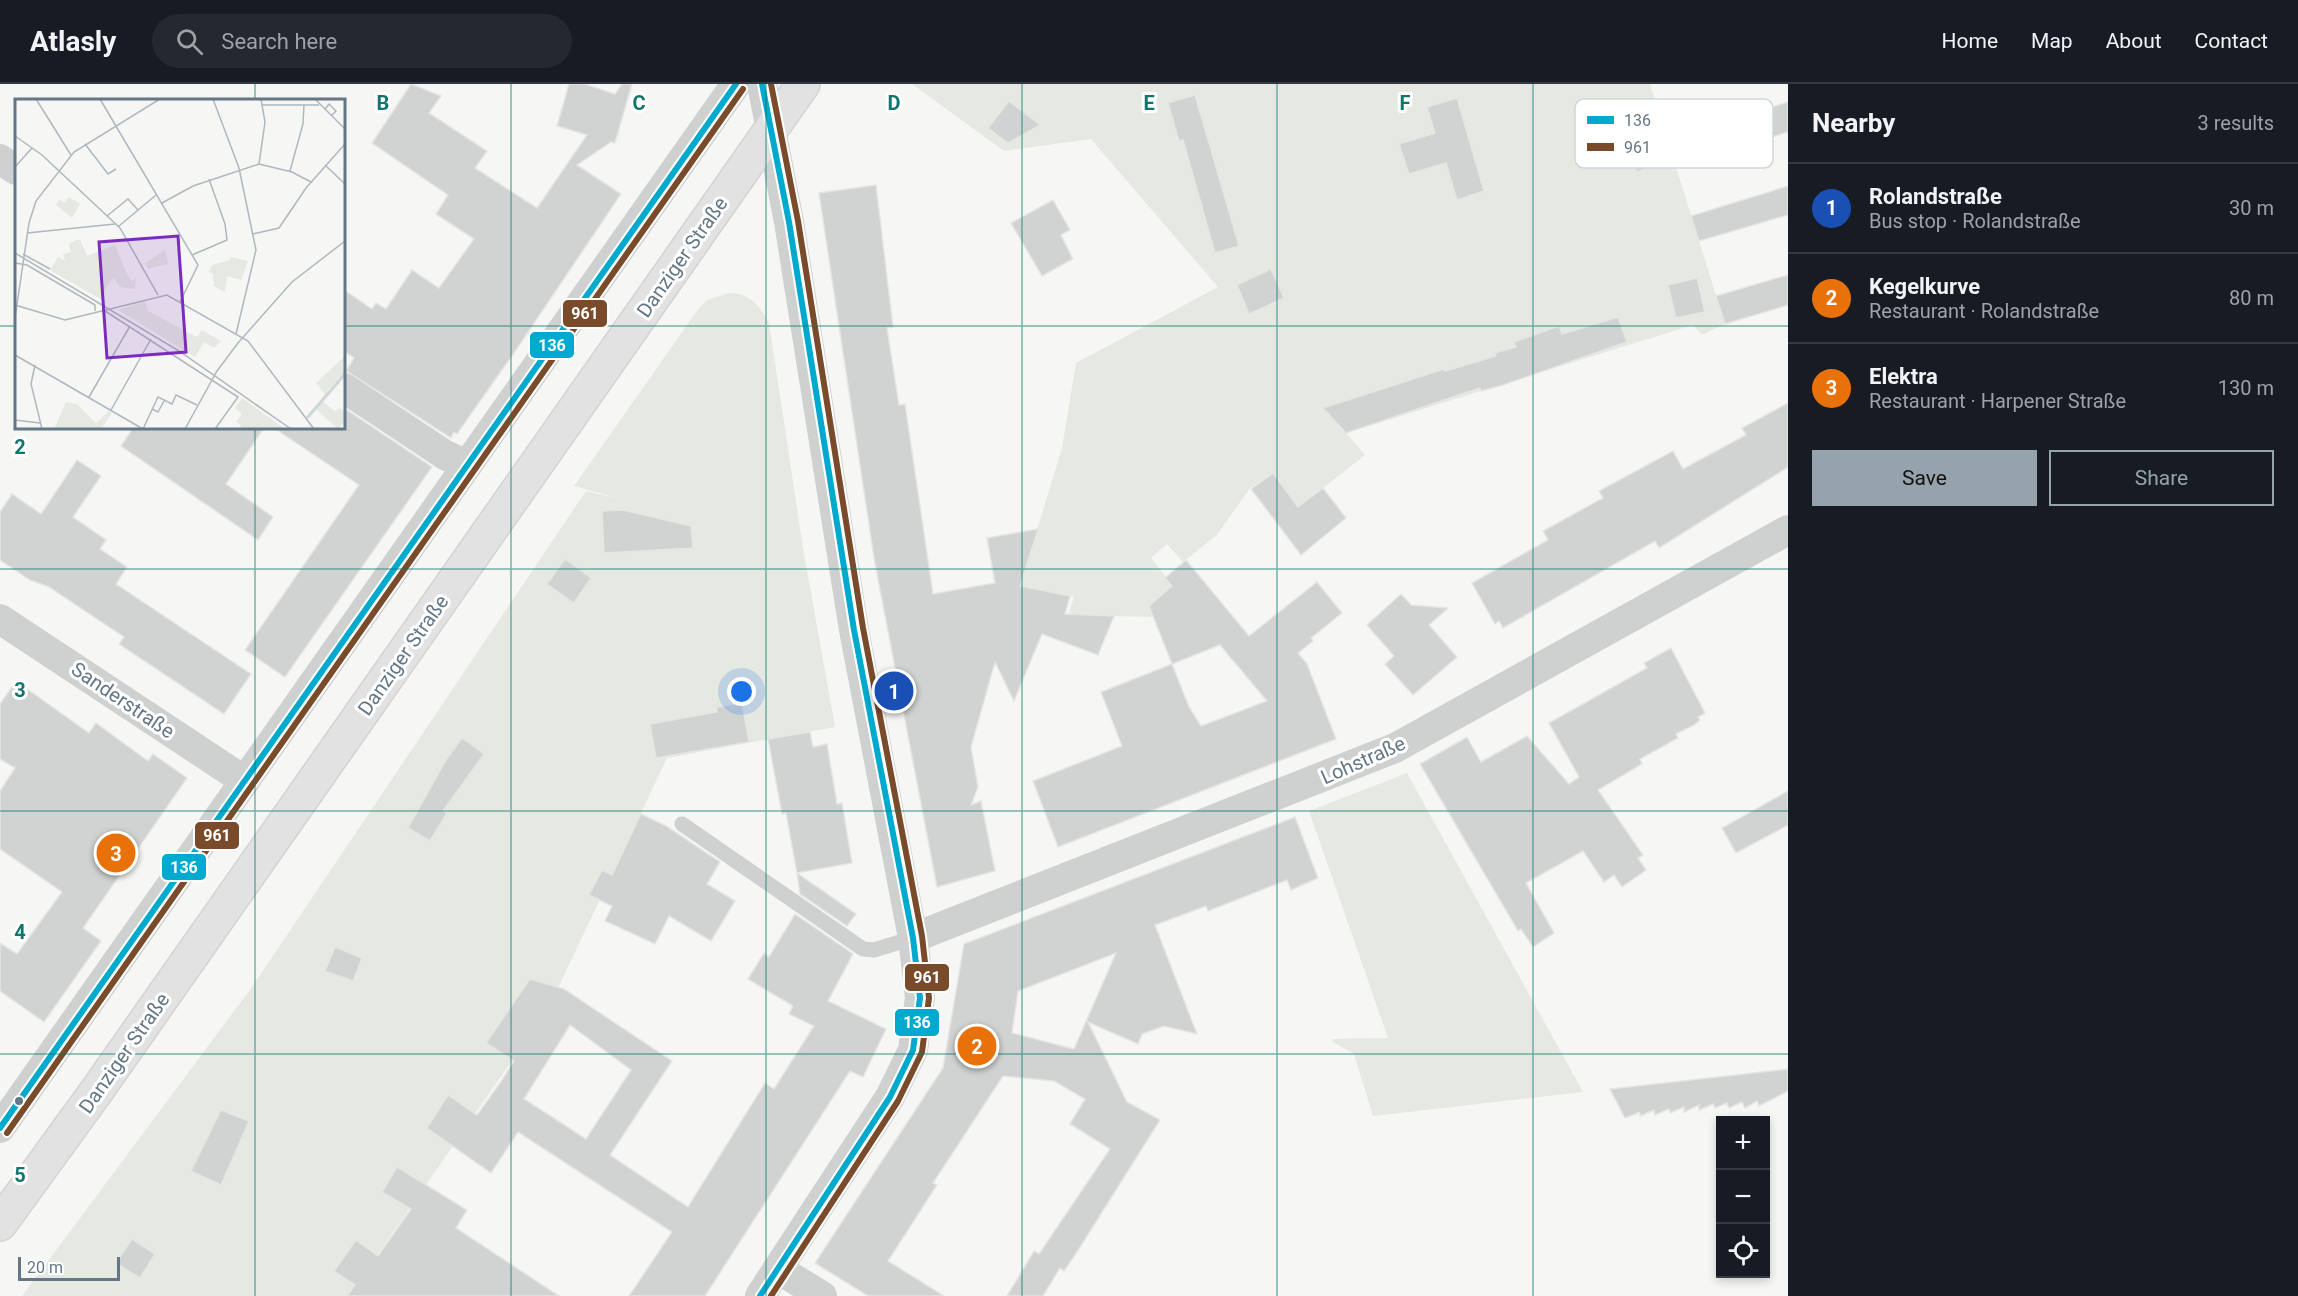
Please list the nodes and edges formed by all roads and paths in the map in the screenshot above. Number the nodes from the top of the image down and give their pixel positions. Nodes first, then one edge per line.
1 (736, 84) edge
2 (762, 84) edge
3 (803, 84) edge
4 (772, 129) junction
5 (0, 159) edge
6 (15, 169) edge
7 (345, 389) edge
8 (467, 465) junction
9 (1788, 530) edge
10 (0, 619) edge
11 (245, 782) junction
12 (682, 824) dead end
13 (913, 938) junction
14 (0, 1128) edge
15 (0, 1224) edge
16 (778, 1269) junction
17 (760, 1296) edge
18 (822, 1296) edge

1 - 8 street
2 - 4 street
3 - 4 main road, Danziger Straße
4 - 13 street
4 - 15 main road, Danziger Straße
5 - 6 street
7 - 8 street
8 - 11 street
9 - 13 street, Lohstraße
10 - 11 street, Sanderstraße
11 - 14 street
12 - 13 lane
13 - 16 street
16 - 17 street
16 - 18 street

